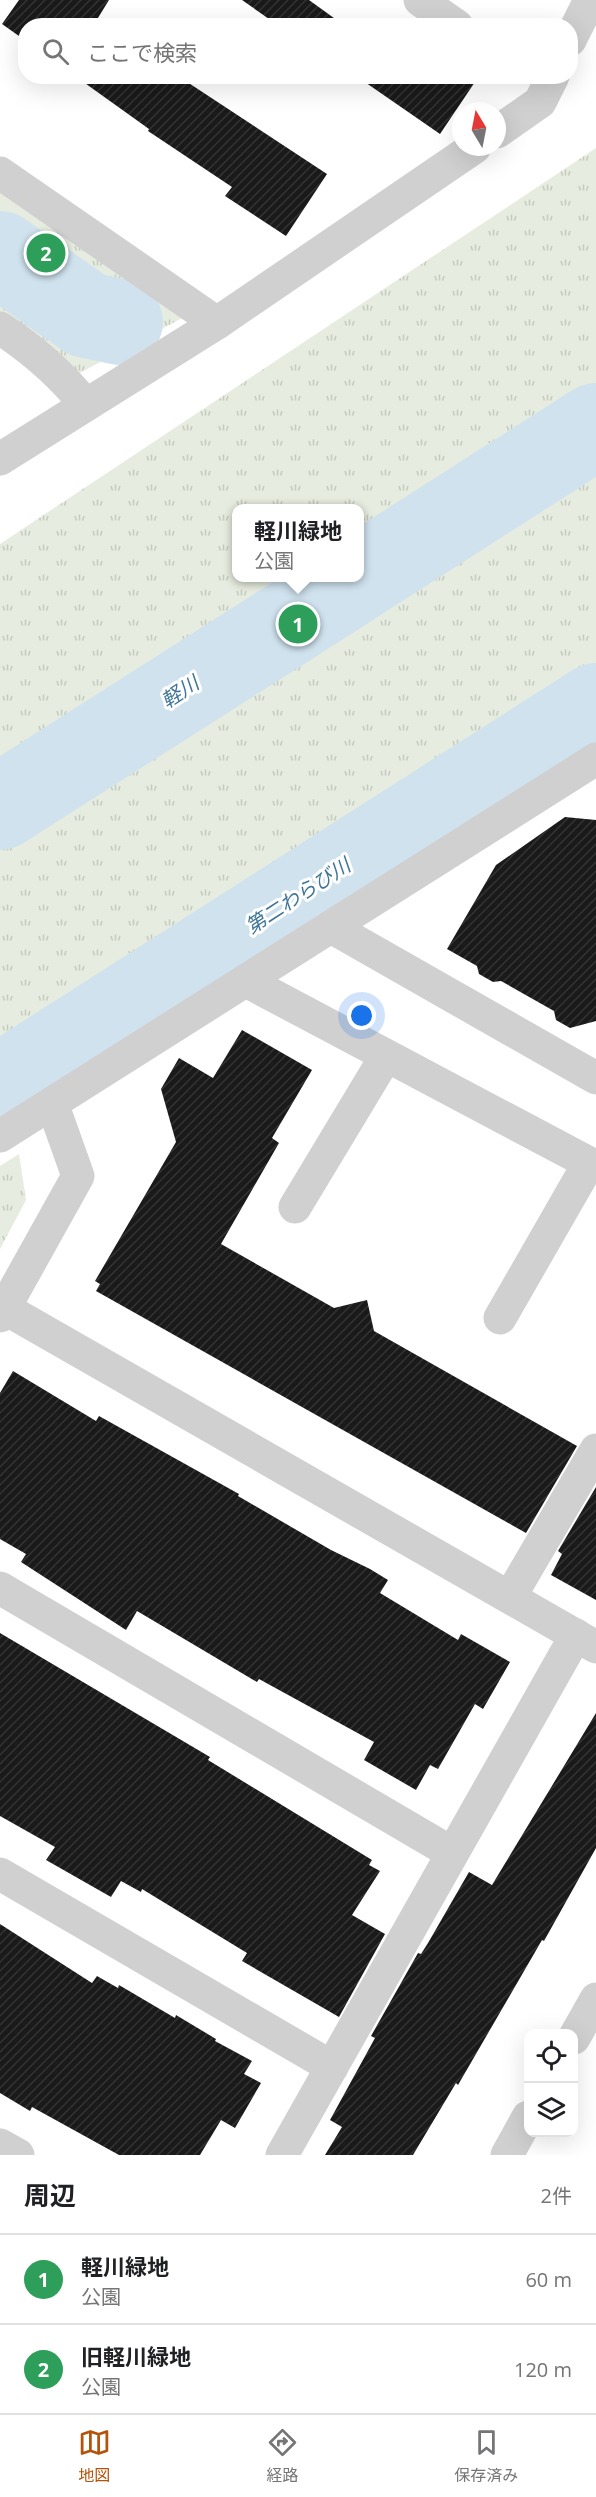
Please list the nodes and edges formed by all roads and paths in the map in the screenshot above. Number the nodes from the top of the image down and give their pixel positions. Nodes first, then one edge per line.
1 (420, 0) edge
2 (590, 0) edge
3 (446, 18) edge
4 (578, 24) edge
5 (543, 84) edge
6 (506, 126) edge
7 (462, 156) edge
8 (0, 172) edge
9 (217, 323) junction
10 (0, 328) edge
11 (86, 404) junction
12 (0, 459) edge
13 (596, 759) edge
14 (331, 927) junction
15 (246, 981) junction
16 (386, 1056) junction
17 (596, 1078) edge
18 (52, 1103) junction
19 (0, 1136) edge
20 (295, 1207) dead end
21 (2, 1312) edge
22 (500, 1318) dead end
23 (596, 1450) edge
24 (0, 1588) edge
25 (510, 1597) junction
26 (586, 1641) edge
27 (452, 1853) junction
28 (0, 1874) edge
29 (596, 1999) edge
30 (578, 2030) edge
31 (332, 2067) junction
32 (524, 2124) edge
33 (0, 2145) edge
34 (18, 2155) edge
35 (282, 2155) edge
36 (507, 2155) edge

1 - 3 street
2 - 4 street
5 - 6 street
7 - 9 street
8 - 9 street
9 - 11 street
10 - 11 street
11 - 12 street
13 - 14 street
14 - 15 street
14 - 17 street
15 - 16 street
15 - 18 street
16 - 20 street
16 - 22 street
18 - 19 street
18 - 21 street
21 - 25 street
23 - 25 street
24 - 27 street
25 - 26 street
26 - 27 street
27 - 31 street
28 - 31 street
29 - 30 street
31 - 35 street
32 - 36 street
33 - 34 street

